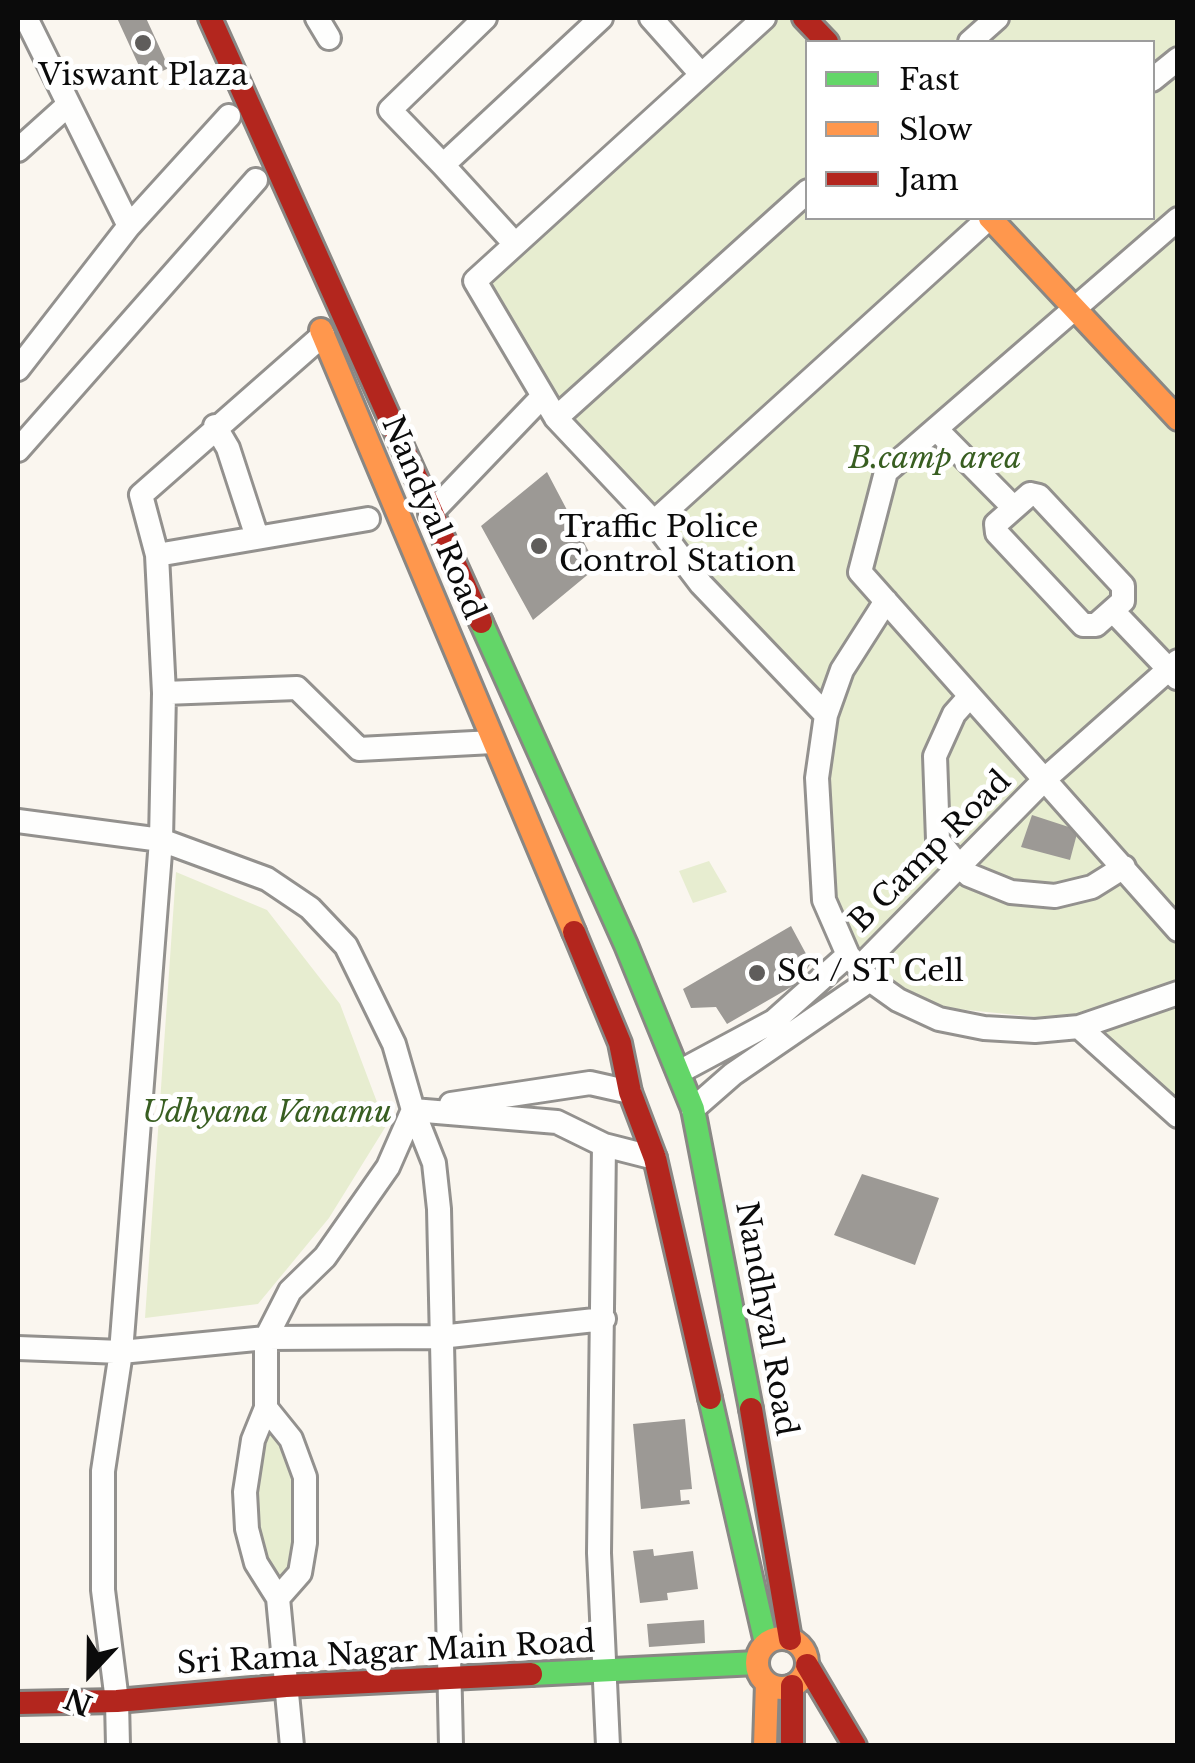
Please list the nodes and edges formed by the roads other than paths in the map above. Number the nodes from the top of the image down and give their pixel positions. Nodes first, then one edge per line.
1 (26, 18) edge
2 (184, 18) edge
3 (210, 18) edge
4 (485, 18) edge
5 (601, 18) edge
6 (651, 18) edge
7 (764, 18) edge
8 (804, 18) edge
9 (996, 18) edge
10 (825, 40) edge
11 (972, 40) edge
12 (1178, 59) edge
13 (700, 73) junction
14 (1155, 78) edge
15 (68, 105) junction
16 (230, 116) junction
17 (18, 150) edge
18 (443, 165) junction
19 (260, 189) joint
20 (805, 193) edge
21 (1178, 219) edge
22 (988, 220) edge
23 (992, 220) edge
24 (129, 226) junction
25 (516, 244) junction
26 (308, 301) dead end
27 (1076, 310) junction
28 (324, 335) junction
29 (18, 369) edge
30 (542, 397) junction
31 (556, 418) junction
32 (1178, 419) edge
33 (215, 426) junction
34 (936, 429) junction
35 (18, 450) edge
36 (1013, 507) junction
37 (430, 514) junction
38 (368, 519) dead end
39 (654, 522) junction
40 (257, 538) junction
41 (156, 554) junction
42 (886, 600) junction
43 (1114, 612) junction
44 (1174, 670) edge
45 (164, 693) junction
46 (970, 696) junction
47 (826, 715) junction
48 (493, 742) junction
49 (1045, 779) junction
50 (18, 821) edge
51 (161, 840) junction
52 (959, 866) junction
53 (1124, 867) junction
54 (1178, 930) edge
55 (859, 968) junction
56 (1178, 993) edge
57 (656, 1015) junction
58 (1079, 1026) junction
59 (620, 1043) junction
60 (679, 1072) junction
61 (630, 1092) junction
62 (693, 1109) junction
63 (413, 1110) junction
64 (1178, 1116) edge
65 (702, 1141) junction
66 (604, 1146) junction
67 (656, 1158) junction
68 (604, 1319) junction
69 (440, 1337) junction
70 (266, 1338) junction
71 (18, 1348) edge
72 (121, 1352) junction
73 (266, 1408) junction
74 (278, 1598) junction
75 (790, 1640) junction
76 (764, 1663) junction
77 (808, 1664) junction
78 (607, 1672) junction
79 (449, 1679) junction
80 (286, 1686) junction
81 (792, 1686) junction
82 (117, 1701) junction
83 (18, 1702) edge
84 (118, 1746) edge
85 (292, 1746) edge
86 (451, 1746) edge
87 (608, 1746) edge
88 (765, 1746) edge
89 (792, 1746) edge
90 (855, 1746) edge

1 - 15 street
2 - 16 main road
3 - 37 main road, Nandyal Road
4 - 18 street
5 - 18 street
6 - 13 street
7 - 13 street
8 - 10 main road
9 - 11 street
12 - 14 street
13 - 25 street
15 - 17 street
15 - 24 street
16 - 19 main road
16 - 24 street
18 - 25 street
19 - 35 street
20 - 31 street
21 - 27 street
22 - 39 street
23 - 27 main road
24 - 29 street
25 - 30 street
26 - 28 main road, Nandyal Road
27 - 32 main road
27 - 34 street
28 - 33 street
28 - 48 main road, Nandyal Road
30 - 31 street
30 - 37 street
31 - 39 street
33 - 40 street
33 - 41 street
34 - 36 street
34 - 42 street
36 - 43 street
36 - 43 street
37 - 57 main road, Nandyal Road
38 - 40 street
39 - 47 street
40 - 41 street
41 - 45 street
42 - 46 street
42 - 47 street, B Camp Road
43 - 44 street
44 - 49 street, B Camp Road
45 - 48 street
45 - 51 street
46 - 49 street
46 - 52 street
47 - 55 street, B Camp Road
48 - 59 main road, Nandyal Road
49 - 52 street, B Camp Road
49 - 53 street
50 - 51 street
51 - 63 street
51 - 72 street
52 - 53 street
52 - 55 street, B Camp Road
53 - 54 street
55 - 58 street, B Camp Road
55 - 60 street
55 - 62 street, B Camp Road
56 - 58 street, B Camp Road
57 - 59 main road
57 - 60 main road, Nandhyal Road
58 - 64 street
59 - 61 main road, Nandyal Road
60 - 62 main road, Nandhyal Road
61 - 63 street
61 - 67 main road, Nandyal Road
62 - 65 main road, Nandhyal Road
63 - 66 street
63 - 69 street
63 - 70 street
65 - 67 main road
65 - 75 main road, Nandhyal Road
66 - 67 street
66 - 68 street
67 - 76 main road, Nandyal Road
68 - 69 street
68 - 78 street
69 - 70 street
69 - 79 street
70 - 72 street
70 - 73 street
71 - 72 street
72 - 82 street
73 - 74 street
73 - 74 street
74 - 80 street
75 - 76 main road
75 - 77 main road
76 - 78 main road, Sri Rama Nagar Main Road
76 - 81 main road
76 - 88 main road, Nandyal Road
77 - 81 main road
77 - 90 main road
78 - 79 main road, Sri Rama Nagar Main Road
78 - 87 street
79 - 80 main road, Sri Rama Nagar Main Road
79 - 86 street
80 - 82 main road, Sri Rama Nagar Main Road
80 - 85 street
81 - 89 main road
82 - 83 main road, Sri Rama Nagar Main Road
82 - 84 street

